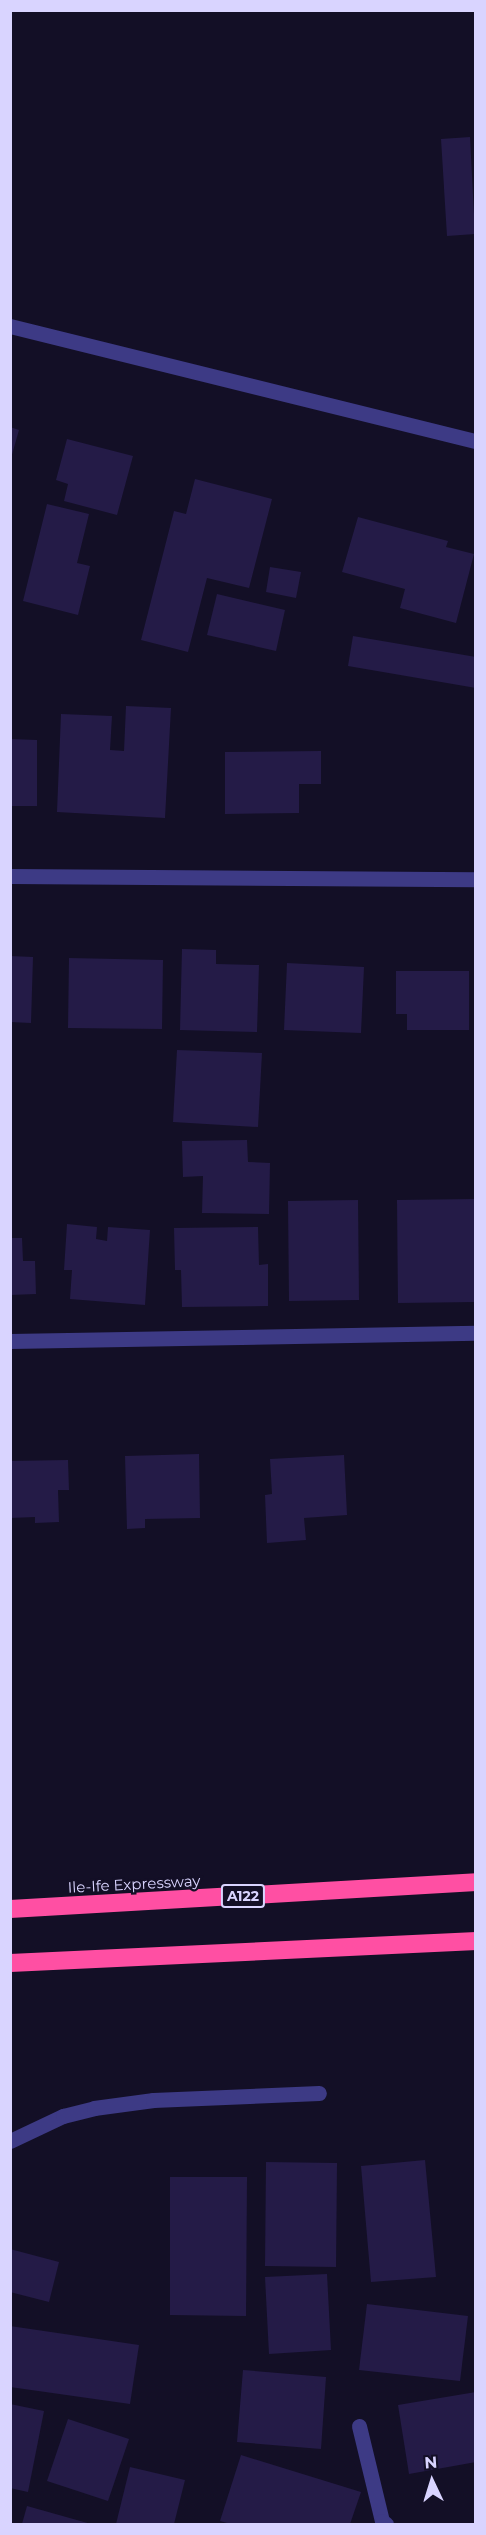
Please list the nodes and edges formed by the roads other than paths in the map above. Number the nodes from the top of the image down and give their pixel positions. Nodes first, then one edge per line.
1 (10, 326) edge
2 (476, 441) edge
3 (10, 876) edge
4 (476, 879) edge
5 (476, 1333) edge
6 (10, 1341) edge
7 (476, 1882) edge
8 (10, 1909) edge
9 (476, 1941) edge
10 (10, 1963) edge
11 (319, 2093) dead end
12 (10, 2141) edge
13 (359, 2426) dead end
14 (386, 2524) edge

1 - 2 street
3 - 4 street
5 - 6 street
7 - 8 highway, Ile-Ife Expressway / A122
9 - 10 highway
11 - 12 street
13 - 14 street

